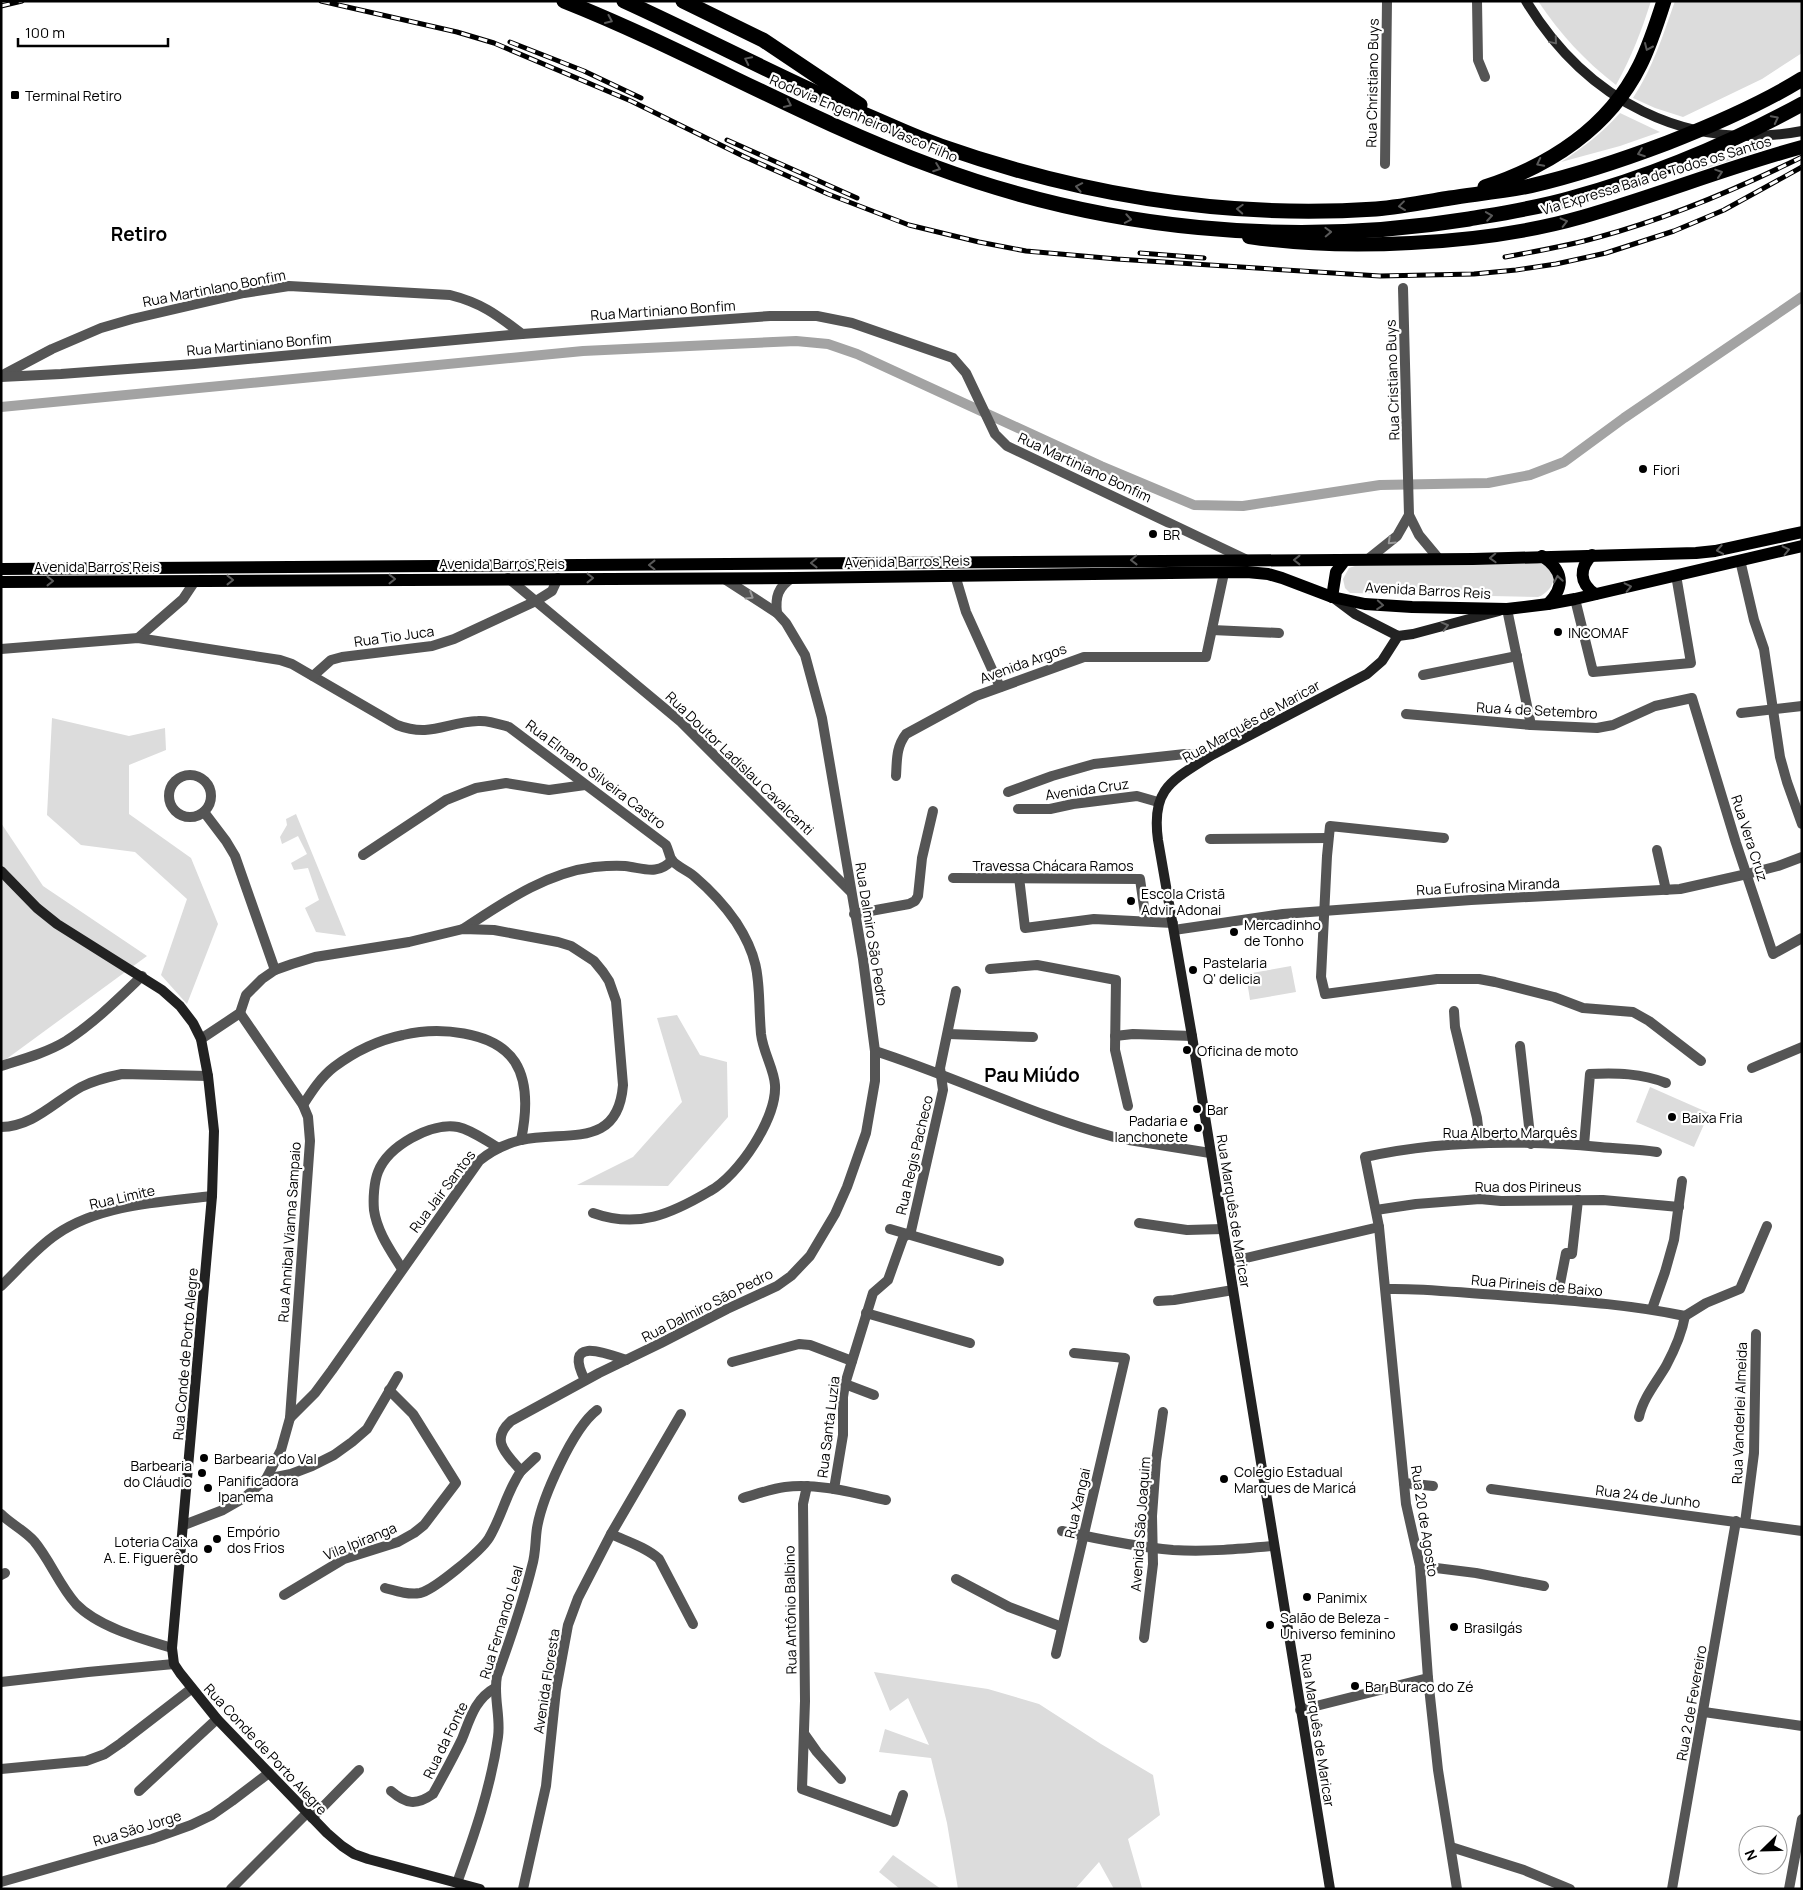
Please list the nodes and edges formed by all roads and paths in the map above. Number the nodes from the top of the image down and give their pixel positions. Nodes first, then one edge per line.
1 (564, 1) edge
2 (624, 1) edge
3 (683, 1) edge
4 (1387, 1) edge
5 (1477, 1) edge
6 (1526, 1) edge
7 (1664, 1) edge
8 (1484, 77) dead end
9 (1802, 79) edge
10 (1802, 104) edge
11 (886, 124) junction
12 (1802, 131) edge
13 (1802, 148) edge
14 (1385, 164) dead end
15 (1450, 198) junction
16 (1192, 227) junction
17 (1403, 288) dead end
18 (522, 334) junction
19 (1, 376) edge
20 (1409, 515) junction
21 (1802, 532) edge
22 (1802, 546) edge
23 (1592, 555) junction
24 (1542, 556) junction
25 (1245, 559) junction
26 (1439, 559) junction
27 (1345, 560) junction
28 (1367, 560) junction
29 (1740, 560) junction
30 (1, 569) edge
31 (1224, 572) junction
32 (955, 575) junction
33 (1676, 575) junction
34 (508, 578) junction
35 (558, 578) junction
36 (722, 578) junction
37 (792, 578) junction
38 (195, 581) junction
39 (1, 582) edge
40 (1595, 594) junction
41 (1332, 596) junction
42 (1575, 599) junction
43 (536, 601) junction
44 (1548, 604) junction
45 (1507, 609) junction
46 (778, 613) junction
47 (1212, 630) junction
48 (1279, 633) dead end
49 (1398, 636) junction
50 (138, 638) junction
51 (1, 650) edge
52 (1517, 656) junction
53 (1423, 675) dead end
54 (313, 676) junction
55 (1000, 687) junction
56 (1692, 698) joint
57 (1802, 706) edge
58 (1772, 710) junction
59 (1741, 713) dead end
60 (1406, 714) dead end
61 (1531, 725) junction
62 (1210, 756) junction
63 (896, 776) dead end
64 (585, 785) junction
65 (1008, 792) dead end
66 (1158, 802) junction
67 (1018, 809) dead end
68 (933, 811) dead end
69 (204, 812) junction
70 (1802, 824) edge
71 (1328, 838) junction
72 (1444, 838) dead end
73 (1210, 839) dead end
74 (1657, 850) dead end
75 (363, 855) dead end
76 (1802, 857) edge
77 (672, 860) junction
78 (1, 871) edge
79 (1747, 874) junction
80 (953, 878) dead end
81 (1019, 878) junction
82 (1666, 890) junction
83 (851, 892) junction
84 (1324, 911) junction
85 (854, 914) junction
86 (1146, 921) junction
87 (1173, 926) junction
88 (463, 930) junction
89 (1802, 938) edge
90 (990, 969) dead end
91 (275, 970) junction
92 (142, 976) junction
93 (956, 991) dead end
94 (1454, 1011) dead end
95 (240, 1014) junction
96 (948, 1034) junction
97 (1115, 1036) junction
98 (1192, 1036) junction
99 (1033, 1037) dead end
100 (201, 1038) junction
101 (1520, 1046) dead end
102 (1802, 1047) edge
103 (875, 1051) junction
104 (1701, 1061) dead end
105 (1, 1066) edge
106 (1752, 1068) dead end
107 (941, 1075) junction
108 (208, 1076) junction
109 (1666, 1083) dead end
110 (303, 1104) junction
111 (1128, 1106) dead end
112 (1, 1127) edge
113 (1114, 1137) dead end
114 (521, 1140) junction
115 (1129, 1140) dead end
116 (1480, 1143) junction
117 (1531, 1144) junction
118 (1584, 1146) junction
119 (499, 1148) junction
120 (1657, 1152) dead end
121 (1210, 1153) junction
122 (1364, 1157) joint
123 (1682, 1181) dead end
124 (212, 1196) junction
125 (1578, 1200) junction
126 (1679, 1207) junction
127 (1376, 1210) junction
128 (593, 1212) dead end
129 (1139, 1223) dead end
130 (1767, 1226) dead end
131 (1380, 1227) junction
132 (890, 1229) dead end
133 (1223, 1229) junction
134 (907, 1234) junction
135 (999, 1261) dead end
136 (1229, 1262) junction
137 (402, 1269) junction
138 (1, 1286) edge
139 (1387, 1289) junction
140 (1233, 1290) junction
141 (1557, 1299) junction
142 (1158, 1301) dead end
143 (1652, 1309) junction
144 (866, 1313) junction
145 (1685, 1316) junction
146 (1756, 1334) dead end
147 (970, 1343) dead end
148 (1074, 1353) dead end
149 (626, 1360) junction
150 (852, 1361) junction
151 (732, 1362) dead end
152 (398, 1376) dead end
153 (585, 1380) junction
154 (845, 1384) junction
155 (389, 1390) junction
156 (874, 1395) dead end
157 (597, 1410) dead end
158 (1163, 1412) dead end
159 (681, 1414) dead end
160 (1639, 1417) dead end
161 (290, 1418) junction
162 (536, 1458) dead end
163 (521, 1471) junction
164 (266, 1479) junction
165 (1404, 1483) junction
166 (807, 1486) junction
167 (1433, 1486) dead end
168 (834, 1489) junction
169 (1491, 1489) dead end
170 (743, 1498) dead end
171 (886, 1500) dead end
172 (1, 1514) edge
173 (1741, 1522) junction
174 (184, 1525) junction
175 (1062, 1531) dead end
176 (1802, 1531) edge
177 (611, 1534) junction
178 (1084, 1536) junction
179 (1274, 1546) junction
180 (1153, 1548) junction
181 (1420, 1566) junction
182 (956, 1579) dead end
183 (1544, 1586) dead end
184 (385, 1588) dead end
185 (284, 1595) dead end
186 (694, 1624) dead end
187 (1062, 1627) junction
188 (1144, 1638) dead end
189 (172, 1648) junction
190 (1056, 1654) dead end
191 (174, 1664) junction
192 (1428, 1678) junction
193 (1, 1682) edge
194 (495, 1688) junction
195 (191, 1689) junction
196 (1300, 1710) junction
197 (1704, 1712) junction
198 (217, 1719) junction
199 (1802, 1726) edge
200 (805, 1734) junction
201 (1, 1770) edge
202 (359, 1770) dead end
203 (269, 1773) junction
204 (841, 1779) dead end
205 (139, 1791) dead end
206 (391, 1791) dead end
207 (903, 1795) dead end
208 (309, 1815) junction
209 (1802, 1819) edge
210 (1451, 1846) junction
211 (1, 1882) edge
212 (450, 1884) edge
213 (231, 1889) edge
214 (480, 1889) edge
215 (523, 1889) edge
216 (1330, 1889) edge
217 (1456, 1889) edge
218 (1570, 1889) edge
219 (1672, 1889) edge
220 (1789, 1889) edge

1 -> 16 highway, Rodovia Engenheiro Vasco Filho
11 -> 2 highway, Rodovia Engenheiro Vasco Filho
3 - 11 highway
4 - 14 street, Rua Christiano Buys
5 - 8 street
6 -> 12 main road
7 -> 15 highway
9 -> 15 highway, Rodovia Engenheiro Vasco Filho
16 -> 10 highway, Rodovia Engenheiro Vasco Filho
15 -> 11 highway, Rodovia Engenheiro Vasco Filho
16 -> 13 highway, Via Expressa Baía de Todos os Santos
17 - 20 street, Rua Cristiano Buys
18 - 19 street, Rua Martiniano Bonfim
18 - 19 street, Rua Martinlano Bonfim
18 - 25 street, Rua Martiniano Bonfim
20 - 26 street
20 -> 28 street
21 -> 23 main road, Avenida Barros Reis
29 -> 22 main road, Avenida Barros Reis
23 - 24 main road, Avenida Barros Reis
23 - 40 main road
24 -> 26 main road, Avenida Barros Reis
44 -> 24 main road
27 -> 25 main road, Avenida Barros Reis
25 -> 30 main road, Avenida Barros Reis
26 - 28 main road, Avenida Barros Reis
27 - 28 main road, Avenida Barros Reis
27 - 41 main road
29 - 33 main road, Avenida Barros Reis
29 - 58 street
31 - 32 main road, Avenida Barros Reis
31 - 41 main road, Avenida Barros Reis
31 - 47 street, Avenida Argos
32 - 37 main road, Avenida Barros Reis
32 - 55 street
40 -> 33 main road, Avenida Barros Reis
33 - 42 street
34 - 35 main road, Avenida Barros Reis
38 -> 34 main road, Avenida Barros Reis
34 - 43 street, Rua Doutor Ladislau Cavalcanti
35 -> 36 main road, Avenida Barros Reis
35 - 43 street
36 - 37 main road, Avenida Barros Reis
36 -> 46 street, Rua Dalmiro São Pedro
37 - 46 street
39 -> 38 main road, Avenida Barros Reis
38 - 50 street
40 - 42 main road, Avenida Barros Reis
41 -> 45 main road, Avenida Barros Reis
41 - 49 main road
42 - 44 main road, Avenida Barros Reis
43 - 54 street, Rua Tio Juca
43 - 83 street, Rua Doutor Ladislau Cavalcanti
44 - 45 main road, Avenida Barros Reis
49 -> 45 main road
45 - 52 street
46 - 83 street, Rua Dalmiro São Pedro
47 - 48 street
47 - 55 street, Avenida Argos
49 - 62 main road, Rua Marquês de Maricar
50 - 51 street, Rua Elmano Silveira Castro
50 - 54 street, Rua Elmano Silveira Castro
52 - 53 street
52 - 61 street
54 - 64 street, Rua Elmano Silveira Castro
55 - 63 street, Avenida Argos
56 - 61 street, Rua 4 de Setembro
56 - 79 street, Rua Vera Cruz
57 - 58 street
58 - 59 street
58 - 70 street
60 - 61 street, Rua 4 de Setembro
62 - 65 street
62 - 66 main road, Rua Marquês de Maricar
64 - 75 street
64 - 77 street, Rua Elmano Silveira Castro
66 - 67 street, Avenida Cruz
66 - 87 main road, Rua Marquês de Maricar
68 - 85 street
69 - 69 street
69 - 91 street
71 - 72 street
71 - 73 street
71 - 84 street
74 - 82 street
76 - 79 street, Rua Eufrosina Miranda
77 - 88 street
77 - 128 street, Rua Elmano Silveira Castro
78 - 92 main road, Rua Conde de Porto Alegre
79 - 82 street, Rua Eufrosina Miranda
79 - 89 street, Rua Vera Cruz
80 - 81 street, Travessa Chácara Ramos
81 - 86 street, Travessa Chácara Ramos
81 - 86 street
82 - 84 street, Rua Eufrosina Miranda
83 - 85 street, Rua Dalmiro São Pedro
84 - 87 street, Rua Eufrosina Miranda
84 - 104 street
85 - 103 street, Rua Dalmiro São Pedro
86 - 87 street
87 - 98 main road, Rua Marquês de Maricar
88 - 91 street, Rua Jair Santos
88 - 114 street, Rua Jair Santos
90 - 97 street
91 - 95 street, Rua Jair Santos
92 - 100 main road, Rua Conde de Porto Alegre
92 - 105 street
93 - 96 street, Rua Regis Pacheco
94 - 116 street
95 - 100 street
95 - 110 street
96 - 99 street
96 - 107 street, Rua Regis Pacheco
97 - 98 street
97 - 111 street
98 - 121 main road, Rua Marquês de Maricar
100 - 108 main road, Rua Conde de Porto Alegre
101 - 117 street
102 - 106 street
103 - 107 street
103 - 149 street, Rua Dalmiro São Pedro
107 - 113 street
107 - 134 street, Rua Regis Pacheco
108 - 112 street
108 - 124 main road, Rua Conde de Porto Alegre
109 - 118 street
110 - 114 street
110 - 161 street, Rua Annibal Vianna Sampaio
114 - 119 street, Rua Jair Santos
115 - 121 street
116 - 117 street, Rua Alberto Marquês
116 - 122 street, Rua Alberto Marquês
117 - 118 street, Rua Alberto Marquês
118 - 120 street, Rua Alberto Marquês
119 - 137 street, Rua Jair Santos
119 - 137 street
121 - 133 main road, Rua Marquês de Maricar
122 - 127 street, Rua 20 de Agosto
123 - 126 street
124 - 138 street, Rua Limite
124 - 174 main road, Rua Conde de Porto Alegre
125 - 126 street, Rua dos Pirineus
125 - 127 street, Rua dos Pirineus
125 - 141 street
126 - 143 street
127 - 131 street, Rua 20 de Agosto
129 - 133 street
130 - 145 street
131 - 136 street
131 - 139 street, Rua 20 de Agosto
132 - 134 street
133 - 136 main road, Rua Marquês de Maricar
134 - 135 street
134 - 144 street, Rua Santa Luzia
136 - 140 main road, Rua Marquês de Maricar
137 - 161 street, Rua Jair Santos
139 - 141 street, Rua Pirineis de Baixo
139 - 165 street, Rua 20 de Agosto
140 - 142 street
140 - 179 main road, Rua Marquês de Maricar
141 - 143 street, Rua Pirineis de Baixo
143 - 145 street, Rua Pirineis de Baixo
144 - 147 street
144 - 150 street, Rua Santa Luzia
145 - 160 street
146 - 173 street, Rua Vanderlei Almeida
148 - 178 street, Rua Xangai
149 - 153 street, Rua Dalmiro São Pedro
149 - 153 street
150 - 151 street
150 - 154 street, Rua Santa Luzia
152 - 155 street
153 - 163 street, Rua Dalmiro São Pedro
154 - 156 street
154 - 168 street, Rua Santa Luzia
155 - 164 street
155 - 185 street, Vila Ipiranga
157 - 194 street, Rua Fernando Leal
158 - 180 street, Avenida São Joaquim
159 - 177 street, Avenida Floresta
161 - 164 street, Rua Jair Santos
162 - 163 street
163 - 184 street
164 - 174 street
165 - 167 street
165 - 181 street, Rua 20 de Agosto
166 - 168 street
166 - 170 street
166 - 200 street, Rua Antônio Balbino
168 - 171 street
169 - 173 street, Rua 24 de Junho
172 - 189 street
173 - 176 street, Rua 24 de Junho
173 - 197 street, Rua 2 de Fevereiro
174 - 189 main road, Rua Conde de Porto Alegre
175 - 178 street
177 - 186 street
177 - 215 street, Avenida Floresta
178 - 180 street
178 - 187 street, Rua Xangai
179 - 180 street
179 - 196 main road, Rua Marquês de Maricar
180 - 188 street, Avenida São Joaquim
181 - 183 street
181 - 192 street, Rua 20 de Agosto
182 - 187 street
187 - 190 street, Rua Xangai
189 - 191 main road, Rua Conde de Porto Alegre
191 - 193 street
191 - 195 main road, Rua Conde de Porto Alegre
192 - 196 street
192 - 210 street, Rua 20 de Agosto
194 - 206 street, Rua da Fonte
194 - 212 street, Rua Fernando Leal
195 - 198 main road, Rua Conde de Porto Alegre
195 - 201 street
196 - 216 main road, Rua Marquês de Maricar
197 - 199 street
197 - 219 street, Rua 2 de Fevereiro
198 - 203 main road, Rua Conde de Porto Alegre
198 - 205 street
200 - 204 street
200 - 207 street, Rua Antônio Balbino
202 - 208 street
203 - 208 main road, Rua Conde de Porto Alegre
203 - 211 street, Rua São Jorge
208 - 212 main road, Rua Conde de Porto Alegre
208 - 213 street
209 - 220 street
210 - 217 street, Rua 20 de Agosto
210 - 218 street
212 - 214 main road, Rua Conde de Porto Alegre

